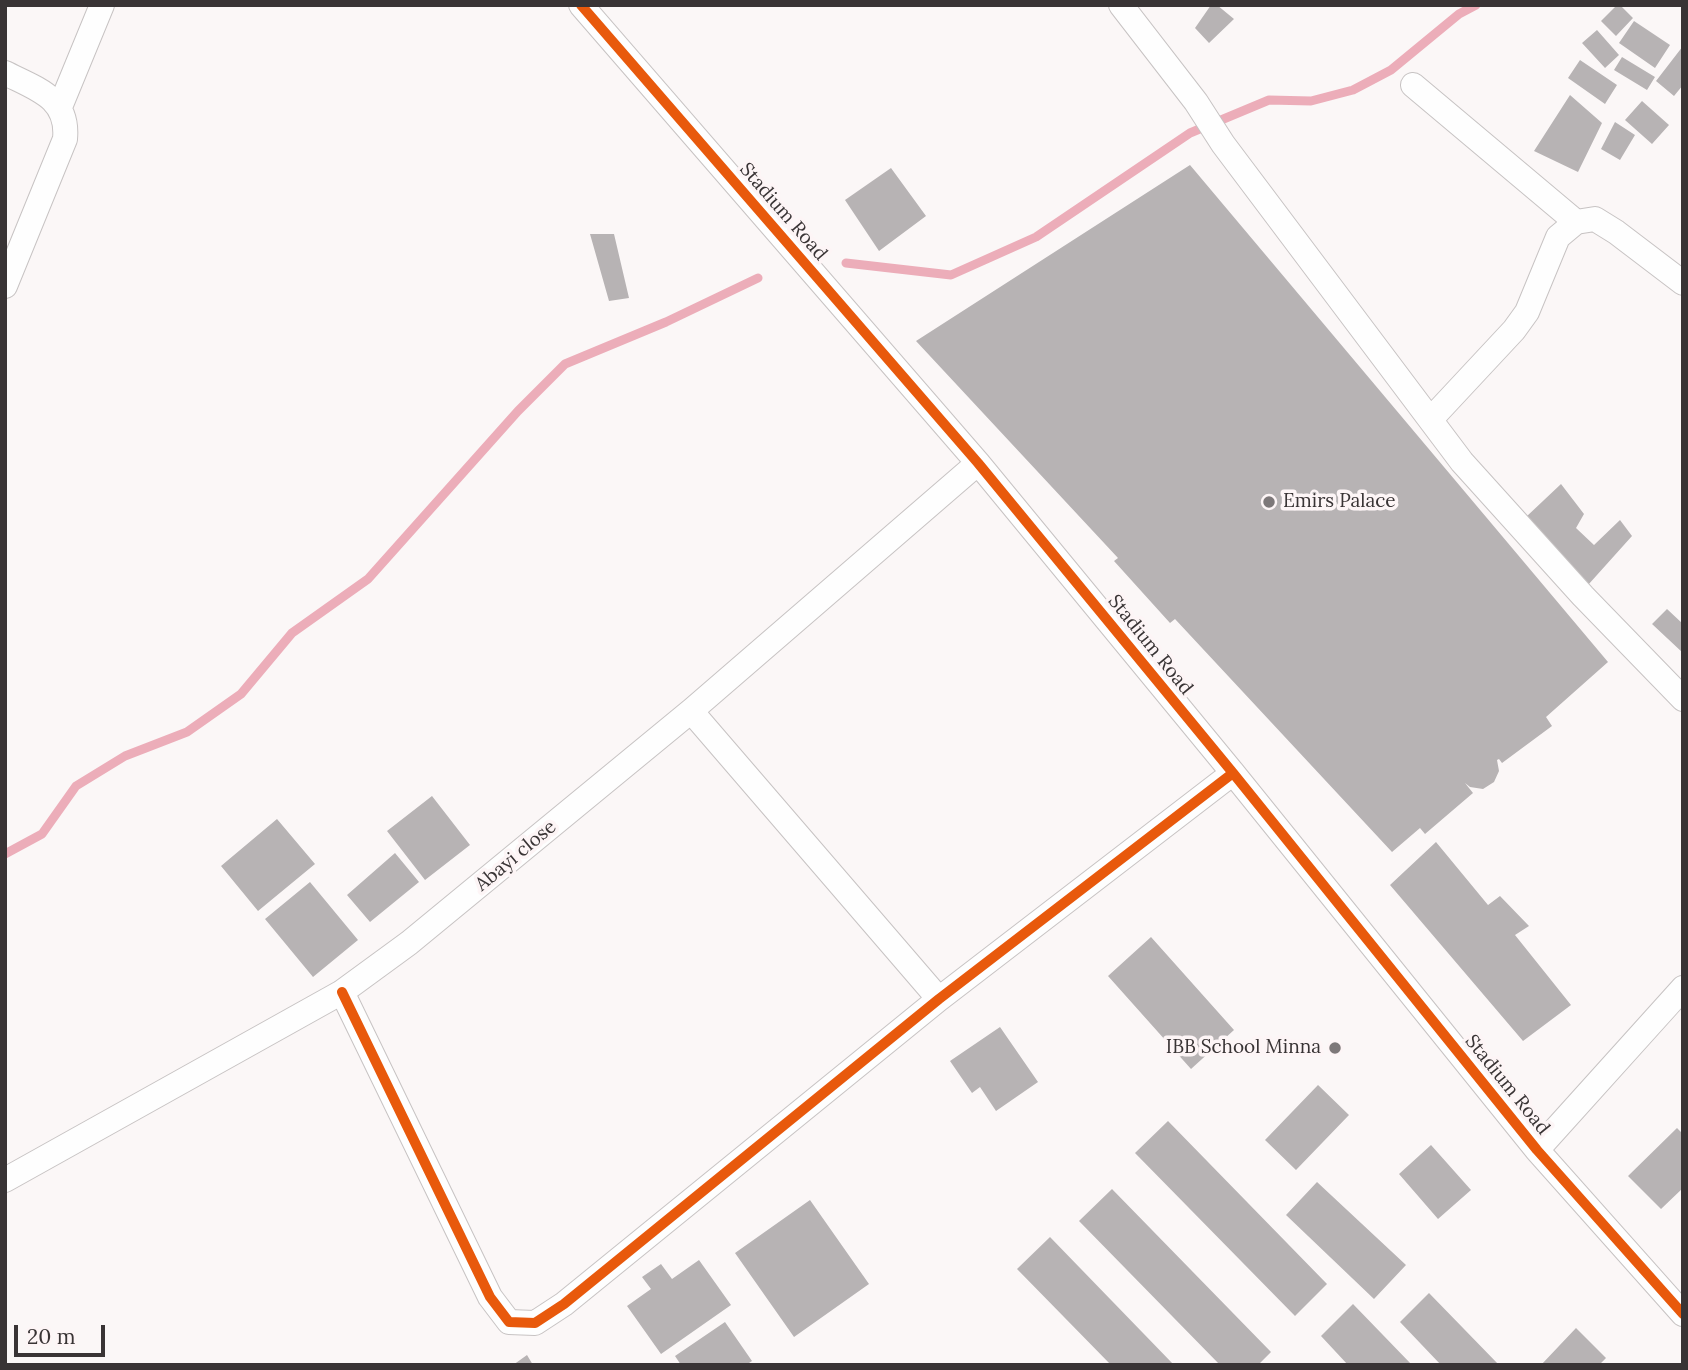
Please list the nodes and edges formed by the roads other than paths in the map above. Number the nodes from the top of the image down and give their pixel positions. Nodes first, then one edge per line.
1 (102, 5) edge
2 (581, 5) edge
3 (1121, 5) edge
4 (5, 73) edge
5 (1413, 85) dead end
6 (60, 107) junction
7 (1576, 222) junction
8 (1683, 283) edge
9 (5, 286) edge
10 (1431, 419) junction
11 (978, 463) junction
12 (1683, 699) edge
13 (691, 711) junction
14 (1233, 773) junction
15 (1683, 988) edge
16 (342, 992) junction
17 (939, 999) junction
18 (1537, 1150) junction
19 (5, 1180) edge
20 (1683, 1314) edge

1 - 6 street
2 - 11 street, Stadium Road
3 - 10 street
4 - 6 street
5 - 7 street
6 - 9 street
7 - 8 street
7 - 10 street
10 - 12 street
11 - 13 street, Abayi close
11 - 14 street, Stadium Road
13 - 16 street, Abayi close
13 - 17 street
14 - 17 street
14 - 18 street, Stadium Road
15 - 18 street
16 - 17 street
16 - 19 street, Abayi close
18 - 20 street, Stadium Road

